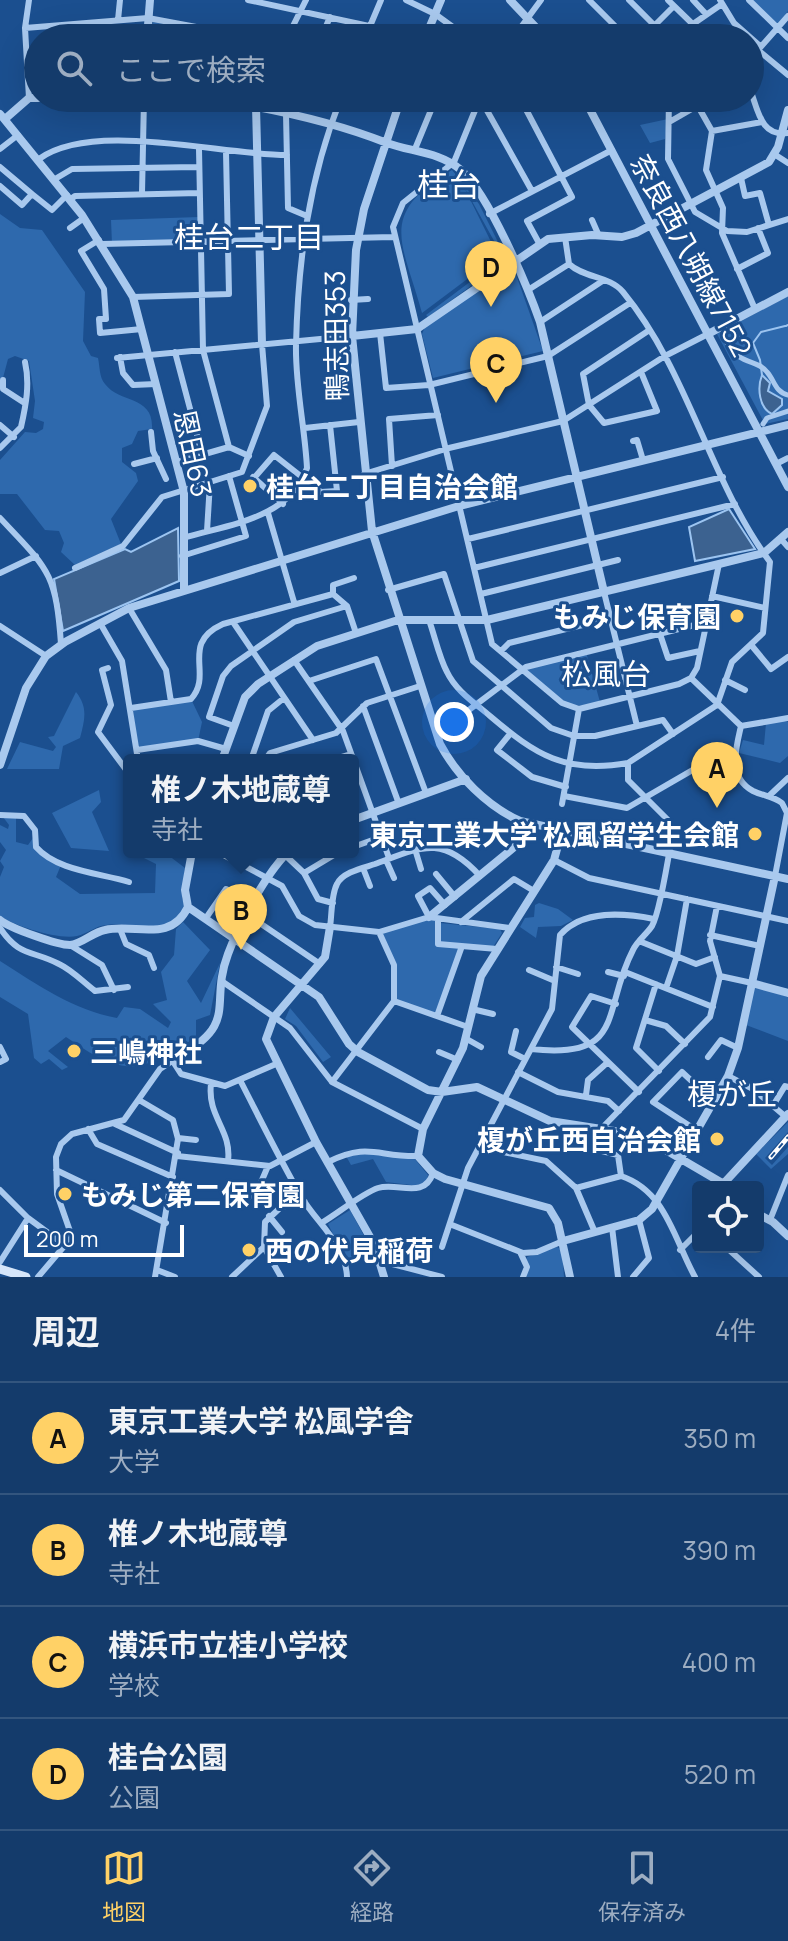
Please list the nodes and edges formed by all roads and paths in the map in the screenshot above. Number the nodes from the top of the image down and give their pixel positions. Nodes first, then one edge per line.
1 (29, 0) edge
2 (120, 0) edge
3 (150, 0) edge
4 (248, 0) edge
5 (306, 0) edge
6 (381, 0) edge
7 (406, 0) edge
8 (441, 0) edge
9 (510, 0) edge
10 (541, 0) edge
11 (589, 0) edge
12 (629, 0) edge
13 (668, 0) edge
14 (693, 0) edge
15 (749, 0) edge
16 (721, 2) edge
17 (674, 6) junction
18 (301, 10) junction
19 (705, 13) junction
20 (435, 14) junction
21 (788, 16) edge
22 (330, 17) junction
23 (528, 17) junction
24 (148, 18) junction
25 (118, 20) junction
26 (26, 24) edge
27 (72, 24) edge
28 (148, 24) edge
29 (179, 24) edge
30 (294, 24) edge
31 (327, 24) edge
32 (360, 24) edge
33 (370, 24) edge
34 (431, 24) edge
35 (447, 24) edge
36 (523, 24) edge
37 (534, 24) edge
38 (613, 24) edge
39 (653, 24) edge
40 (657, 24) edge
41 (693, 24) joint
42 (735, 24) edge
43 (777, 29) junction
44 (788, 38) edge
45 (764, 43) edge
46 (764, 53) edge
47 (788, 75) edge
48 (24, 103) edge
49 (788, 110) edge
50 (143, 112) edge
51 (258, 112) edge
52 (281, 112) edge
53 (335, 112) edge
54 (395, 112) edge
55 (430, 112) edge
56 (474, 112) edge
57 (487, 112) edge
58 (528, 112) edge
59 (592, 112) edge
60 (670, 112) edge
61 (690, 112) edge
62 (701, 112) edge
63 (758, 112) edge
64 (286, 114) junction
65 (3, 116) edge
66 (671, 121) junction
67 (762, 122) junction
68 (330, 125) junction
69 (712, 131) junction
70 (784, 134) edge
71 (18, 135) junction
72 (384, 140) junction
73 (142, 141) junction
74 (0, 149) edge
75 (199, 149) junction
76 (415, 149) junction
77 (612, 150) junction
78 (226, 152) junction
79 (774, 154) junction
80 (256, 155) junction
81 (287, 155) junction
82 (39, 159) junction
83 (451, 163) junction
84 (788, 163) edge
85 (0, 167) edge
86 (197, 167) junction
87 (141, 168) junction
88 (562, 176) junction
89 (741, 178) junction
90 (55, 179) junction
91 (0, 186) edge
92 (716, 189) junction
93 (532, 191) junction
94 (142, 193) junction
95 (199, 193) junction
96 (32, 194) junction
97 (69, 197) junction
98 (689, 204) junction
99 (489, 214) junction
100 (307, 216) junction
101 (84, 218) junction
102 (788, 219) edge
103 (592, 220) dead end
104 (650, 224) junction
105 (72, 225) dead end
106 (769, 225) junction
107 (758, 228) junction
108 (723, 229) junction
109 (599, 236) junction
110 (358, 237) junction
111 (393, 237) junction
112 (565, 237) junction
113 (302, 239) junction
114 (258, 240) junction
115 (200, 241) junction
116 (228, 241) junction
117 (100, 242) junction
118 (539, 243) junction
119 (514, 261) junction
120 (569, 264) junction
121 (737, 269) junction
122 (604, 280) junction
123 (528, 290) junction
124 (788, 292) edge
125 (202, 296) junction
126 (133, 297) junction
127 (368, 299) dead end
128 (351, 300) junction
129 (630, 303) junction
130 (755, 309) junction
131 (540, 322) junction
132 (142, 329) junction
133 (417, 329) junction
134 (648, 331) junction
135 (380, 333) junction
136 (708, 334) junction
137 (352, 336) junction
138 (297, 341) junction
139 (726, 341) dead end
140 (262, 344) junction
141 (203, 350) junction
142 (175, 352) junction
143 (148, 354) junction
144 (548, 356) junction
145 (665, 356) junction
146 (25, 362) dead end
147 (641, 372) junction
148 (3, 380) dead end
149 (156, 384) junction
150 (429, 385) junction
151 (788, 395) edge
152 (23, 402) junction
153 (589, 405) junction
154 (788, 411) edge
155 (438, 415) junction
156 (563, 421) junction
157 (359, 422) junction
158 (0, 425) edge
159 (330, 425) junction
160 (788, 425) edge
161 (305, 428) junction
162 (762, 428) junction
163 (151, 432) dead end
164 (14, 437) junction
165 (637, 440) dead end
166 (707, 444) junction
167 (229, 447) junction
168 (0, 448) edge
169 (446, 450) junction
170 (202, 454) junction
171 (249, 456) junction
172 (157, 458) junction
173 (788, 458) edge
174 (643, 460) junction
175 (177, 462) junction
176 (134, 464) dead end
177 (776, 464) junction
178 (392, 466) junction
179 (364, 474) junction
180 (229, 476) junction
181 (577, 477) junction
182 (723, 477) junction
183 (166, 479) dead end
184 (303, 480) junction
185 (210, 483) junction
186 (788, 487) edge
187 (184, 492) junction
188 (283, 504) junction
189 (735, 504) junction
190 (459, 506) junction
191 (585, 511) junction
192 (268, 513) junction
193 (0, 518) edge
194 (242, 521) junction
195 (207, 531) junction
196 (372, 531) junction
197 (784, 536) edge
198 (183, 538) junction
199 (468, 539) junction
200 (591, 540) junction
201 (788, 547) edge
202 (764, 553) junction
203 (36, 556) junction
204 (182, 556) junction
205 (281, 559) junction
206 (618, 560) dead end
207 (719, 564) junction
208 (598, 565) junction
209 (75, 568) dead end
210 (474, 568) junction
211 (0, 573) edge
212 (354, 578) dead end
213 (184, 589) junction
214 (388, 590) junction
215 (604, 592) junction
216 (333, 594) junction
217 (481, 594) junction
218 (712, 596) junction
219 (294, 602) junction
220 (347, 606) junction
221 (129, 608) junction
222 (765, 608) junction
223 (611, 618) junction
224 (398, 620) junction
225 (429, 620) junction
226 (458, 620) junction
227 (487, 620) junction
228 (233, 622) junction
229 (707, 622) junction
230 (100, 623) junction
231 (0, 626) edge
232 (356, 633) junction
233 (660, 634) junction
234 (61, 644) junction
235 (618, 644) junction
236 (752, 646) junction
237 (252, 651) junction
238 (501, 651) junction
239 (700, 651) junction
240 (46, 656) junction
241 (788, 657) edge
242 (294, 660) junction
243 (108, 668) dead end
244 (523, 669) junction
245 (270, 676) junction
246 (691, 678) junction
247 (725, 680) junction
248 (309, 681) junction
249 (420, 686) junction
250 (499, 687) junction
251 (745, 690) dead end
252 (390, 695) junction
253 (630, 696) junction
254 (284, 698) junction
255 (171, 702) junction
256 (476, 704) junction
257 (717, 705) junction
258 (363, 706) junction
259 (131, 708) junction
260 (579, 709) junction
261 (788, 718) edge
262 (234, 726) junction
263 (637, 726) junction
264 (741, 726) junction
265 (0, 729) edge
266 (341, 729) junction
267 (437, 734) junction
268 (510, 734) junction
269 (673, 734) junction
270 (10, 735) junction
271 (574, 736) junction
272 (313, 740) junction
273 (226, 749) junction
274 (137, 750) junction
275 (137, 754) edge
276 (224, 754) edge
277 (253, 754) edge
278 (269, 754) edge
279 (351, 754) edge
280 (735, 755) junction
281 (628, 763) junction
282 (570, 764) junction
283 (0, 765) edge
284 (123, 766) edge
285 (788, 778) edge
286 (466, 779) junction
287 (359, 783) edge
288 (566, 787) junction
289 (426, 793) junction
290 (770, 795) junction
291 (564, 796) junction
292 (646, 800) junction
293 (399, 804) junction
294 (562, 804) dead end
295 (373, 813) junction
296 (0, 815) edge
297 (359, 818) edge
298 (525, 823) junction
299 (562, 831) junction
300 (381, 837) junction
301 (359, 845) edge
302 (415, 849) junction
303 (668, 853) junction
304 (191, 858) edge
305 (235, 858) edge
306 (283, 858) edge
307 (290, 858) edge
308 (329, 858) edge
309 (387, 859) junction
310 (554, 860) junction
311 (363, 868) junction
312 (421, 869) dead end
313 (304, 873) junction
314 (350, 873) junction
315 (436, 874) dead end
316 (480, 876) junction
317 (775, 876) junction
318 (269, 878) junction
319 (394, 878) dead end
320 (788, 879) edge
321 (129, 882) dead end
322 (355, 882) dead end
323 (370, 886) dead end
324 (534, 891) junction
325 (660, 893) junction
326 (455, 897) junction
327 (687, 899) junction
328 (255, 903) junction
329 (333, 903) junction
330 (445, 905) junction
331 (717, 906) junction
332 (188, 907) junction
333 (248, 915) junction
334 (766, 916) junction
335 (429, 917) junction
336 (206, 918) junction
337 (654, 919) junction
338 (0, 920) edge
339 (438, 921) junction
340 (788, 921) edge
341 (461, 922) junction
342 (330, 927) junction
343 (0, 928) edge
344 (510, 928) junction
345 (120, 929) junction
346 (379, 932) junction
347 (710, 935) junction
348 (236, 939) junction
349 (639, 941) junction
350 (70, 945) junction
351 (462, 946) junction
352 (760, 946) junction
353 (497, 949) junction
354 (677, 957) junction
355 (715, 957) junction
356 (320, 964) junction
357 (556, 967) junction
358 (154, 968) dead end
359 (529, 970) dead end
360 (608, 972) dead end
361 (578, 974) dead end
362 (625, 974) junction
363 (720, 976) junction
364 (555, 981) junction
365 (223, 982) junction
366 (752, 983) junction
367 (656, 984) junction
368 (303, 985) junction
369 (666, 988) junction
370 (788, 993) edge
371 (394, 1001) junction
372 (616, 1004) junction
373 (713, 1007) junction
374 (472, 1009) junction
375 (493, 1014) dead end
376 (437, 1016) junction
377 (274, 1017) junction
378 (645, 1020) junction
379 (468, 1027) junction
380 (516, 1031) dead end
381 (465, 1038) junction
382 (590, 1042) junction
383 (685, 1044) junction
384 (0, 1047) edge
385 (481, 1047) dead end
386 (738, 1048) junction
387 (531, 1049) junction
388 (358, 1052) junction
389 (439, 1052) dead end
390 (181, 1055) joint
391 (708, 1057) dead end
392 (525, 1059) junction
393 (172, 1060) junction
394 (458, 1060) junction
395 (0, 1062) edge
396 (608, 1062) junction
397 (276, 1064) junction
398 (659, 1071) junction
399 (518, 1072) junction
400 (728, 1076) junction
401 (241, 1082) junction
402 (332, 1082) junction
403 (211, 1084) junction
404 (788, 1087) edge
405 (442, 1092) junction
406 (639, 1092) junction
407 (586, 1095) junction
408 (503, 1098) junction
409 (139, 1100) junction
410 (712, 1100) junction
411 (774, 1104) junction
412 (619, 1111) junction
413 (787, 1116) edge
414 (115, 1124) junction
415 (600, 1128) junction
416 (423, 1129) junction
417 (696, 1130) junction
418 (87, 1131) junction
419 (178, 1138) junction
420 (196, 1140) dead end
421 (316, 1142) junction
422 (479, 1147) junction
423 (177, 1154) junction
424 (418, 1156) junction
425 (681, 1158) junction
426 (281, 1160) junction
427 (228, 1161) junction
428 (328, 1162) junction
429 (268, 1166) junction
430 (740, 1166) junction
431 (56, 1170) junction
432 (433, 1173) junction
433 (748, 1173) dead end
434 (788, 1175) edge
435 (621, 1176) junction
436 (173, 1177) junction
437 (720, 1181) edge
438 (730, 1181) edge
439 (462, 1183) junction
440 (576, 1188) junction
441 (0, 1190) edge
442 (781, 1193) junction
443 (249, 1197) dead end
444 (788, 1198) edge
445 (657, 1199) junction
446 (305, 1202) junction
447 (353, 1205) junction
448 (269, 1216) junction
449 (764, 1217) edge
450 (28, 1218) junction
451 (639, 1220) junction
452 (770, 1220) junction
453 (323, 1222) junction
454 (166, 1223) junction
455 (452, 1225) junction
456 (612, 1227) junction
457 (594, 1230) junction
458 (282, 1232) dead end
459 (788, 1236) edge
460 (692, 1238) edge
461 (563, 1241) junction
462 (66, 1246) junction
463 (264, 1247) junction
464 (442, 1247) dead end
465 (680, 1250) junction
466 (520, 1252) junction
467 (733, 1253) edge
468 (381, 1261) junction
469 (0, 1262) edge
470 (0, 1269) edge
471 (410, 1269) junction
472 (156, 1274) edge
473 (572, 1276) edge
474 (26, 1277) edge
475 (38, 1277) edge
476 (175, 1277) edge
477 (232, 1277) edge
478 (281, 1277) edge
479 (347, 1277) edge
480 (384, 1277) edge
481 (408, 1277) edge
482 (442, 1277) edge
483 (523, 1277) edge
484 (618, 1277) edge
485 (633, 1277) edge
486 (695, 1277) edge
487 (759, 1277) edge

1 - 26 street
2 - 25 street
3 - 24 street
4 - 18 street
5 - 18 street
6 - 33 street
7 - 20 street
8 - 20 street
9 - 23 street
10 - 23 street
11 - 38 street
12 - 39 street
13 - 17 street
14 - 19 street
15 - 43 street
16 - 19 street
16 - 42 street
17 - 40 street
17 - 41 street
18 - 22 street
18 - 30 street
19 - 41 street
20 - 34 street
20 - 35 street
21 - 43 street
22 - 31 street
22 - 32 street
23 - 36 street
23 - 37 street
24 - 25 street
24 - 28 street
24 - 29 street
25 - 27 street
43 - 44 street
43 - 45 street
46 - 47 street
48 - 65 street
49 - 70 street
50 - 73 street
51 - 80 street
52 - 64 street
53 - 68 street
54 - 72 street, 鴨志田353 / 鴨志田353
55 - 76 street
56 - 83 street
57 - 93 street
58 - 88 street
59 - 77 street, 奈良西八朔線7152
60 - 66 street
61 - 66 street
62 - 69 street
63 - 67 street
64 - 68 street
64 - 81 street
65 - 71 street, 恩田63
66 - 98 street
67 - 69 street
67 - 70 street
68 - 72 street
68 - 100 street
69 - 92 street
70 - 79 street
71 - 74 street
71 - 82 street, 恩田63
72 - 76 street
72 - 110 street, 鴨志田353 / 鴨志田353
73 - 75 street
73 - 82 street
73 - 87 street
75 - 78 street
75 - 86 street
76 - 83 street
77 - 88 street
77 - 104 street, 奈良西八朔線7152
78 - 80 street
78 - 116 street
79 - 84 street
79 - 89 street
80 - 81 street
80 - 114 street
81 - 100 street
82 - 90 street, 恩田63
83 - 99 street
83 - 111 street
85 - 96 street
86 - 87 street
86 - 95 street
87 - 90 street
87 - 94 street
88 - 93 street
88 - 118 street
89 - 92 street
89 - 106 street
90 - 97 street, 恩田63
91 - 96 street
92 - 98 street
92 - 108 street
93 - 99 street
94 - 95 street
94 - 97 street
95 - 115 street
96 - 97 street
97 - 101 street, 恩田63
98 - 104 street
98 - 108 street
99 - 119 street
100 - 113 street
101 - 105 street
101 - 117 street, 恩田63
102 - 106 street
103 - 109 street
104 - 109 street
104 - 136 street, 奈良西八朔線7152
106 - 107 street
107 - 108 street
107 - 121 street
108 - 121 street
109 - 112 street
110 - 111 street
110 - 113 street
110 - 128 street, 鴨志田353 / 鴨志田353
111 - 133 street
112 - 118 street
112 - 120 street
113 - 114 street
113 - 138 street
114 - 116 street
114 - 140 street
115 - 116 street
115 - 117 street
115 - 125 street
116 - 125 street
117 - 126 street, 恩田63
117 - 132 street
118 - 119 street
119 - 123 street
119 - 133 street
120 - 122 street
120 - 123 street
121 - 130 street
122 - 129 street
122 - 131 street
123 - 131 street
124 - 130 street
125 - 126 street
125 - 141 street
126 - 132 street, 恩田63
127 - 128 street
128 - 137 street, 鴨志田353 / 鴨志田353
129 - 134 street
129 - 144 street
130 - 136 street
131 - 144 street
132 - 143 street, 恩田63 / 恩田63
133 - 135 street
133 - 150 street
134 - 145 street
134 - 153 street
135 - 137 street
135 - 150 street
136 - 145 street
136 - 162 street, 奈良西八朔線7152
137 - 138 street
137 - 157 street, 鴨志田353 / 鴨志田353
138 - 140 street
138 - 161 street
139 - 151 street
140 - 141 street
140 - 171 street
141 - 142 street
141 - 167 street
142 - 143 street
142 - 170 street
143 - 149 street, 恩田63 / 恩田63
143 - 149 street
144 - 150 street
144 - 156 street
145 - 147 street
145 - 166 street
146 - 152 street
147 - 153 street
147 - 153 street
148 - 152 street
149 - 175 street, 恩田63 / 恩田63
150 - 155 street
152 - 164 street
153 - 156 street
154 - 162 street
155 - 169 street
155 - 178 street
156 - 169 street
156 - 181 street
157 - 159 street
157 - 179 street, 鴨志田353 / 鴨志田353
158 - 164 street
159 - 161 street
159 - 184 street
160 - 162 street
161 - 184 street
162 - 166 street
162 - 177 street, 奈良西八朔線7152
163 - 172 street
164 - 168 street
165 - 174 street
166 - 174 street
166 - 182 street
167 - 170 street
167 - 171 street
169 - 178 street
169 - 190 street
170 - 175 street
171 - 180 street
172 - 176 street
172 - 183 street
173 - 177 street
174 - 181 street
175 - 187 street, 恩田63 / 恩田63
177 - 186 street, 奈良西八朔線7152
178 - 179 street
179 - 196 street, 鴨志田353 / 鴨志田353
180 - 185 street
180 - 194 street
181 - 190 street
181 - 191 street
182 - 189 street
182 - 191 street
184 - 188 street
184 - 188 street
185 - 187 street
185 - 195 street
187 - 198 street, 恩田63 / 恩田63
187 - 209 street
188 - 192 street
189 - 200 street
189 - 202 street
190 - 196 street
190 - 199 street
191 - 199 street
191 - 200 street
192 - 194 street
192 - 205 street
193 - 203 street
194 - 195 street
194 - 204 street
195 - 198 street
196 - 205 street
196 - 214 street, 鴨志田353
197 - 201 street
197 - 202 street
198 - 204 street, 恩田63 / 恩田63
199 - 210 street
200 - 208 street
200 - 210 street
202 - 207 street
202 - 222 street
203 - 211 street
203 - 234 street
204 - 213 street, 恩田63 / 恩田63
205 - 213 street
205 - 219 street
206 - 208 street
207 - 215 street
207 - 218 street
208 - 215 street
208 - 217 street
210 - 217 street
212 - 216 street
213 - 221 street
214 - 224 street, 鴨志田353
214 - 226 street
215 - 223 street
215 - 227 street
216 - 219 street
216 - 220 street
217 - 227 street
218 - 222 street
218 - 229 street
219 - 228 street
220 - 232 street
220 - 237 street
221 - 230 street
221 - 255 street
222 - 236 street
223 - 235 street
223 - 238 street
224 - 225 street
224 - 232 street
224 - 249 street, 鴨志田353
225 - 226 street
225 - 256 street
226 - 227 street
226 - 250 street
227 - 238 street
228 - 237 street
228 - 255 street
229 - 233 street
229 - 239 street
230 - 234 street
230 - 259 street
231 - 240 street
232 - 242 street
233 - 235 street
233 - 239 street
234 - 240 street
235 - 244 street
235 - 253 street
236 - 241 street
236 - 247 street
237 - 245 street
237 - 262 street
238 - 244 street
239 - 246 street
240 - 270 street
242 - 245 street
242 - 248 street
243 - 284 street
244 - 250 street
244 - 260 street
245 - 254 street
245 - 262 street
246 - 253 street
246 - 257 street
247 - 251 street
247 - 257 street
248 - 252 street
248 - 266 street
249 - 252 street
249 - 267 street, 鴨志田353
250 - 256 street
250 - 271 street
252 - 258 street
252 - 289 street
253 - 260 street
253 - 263 street
254 - 272 street
254 - 277 street
255 - 259 street
256 - 267 street
256 - 268 street
257 - 264 street
257 - 269 street
258 - 266 street
258 - 293 street
259 - 274 street
260 - 271 street
261 - 264 street
262 - 273 street
263 - 269 street
263 - 271 street
264 - 280 street
265 - 270 street
266 - 272 street
266 - 279 street
267 - 286 street, 鴨志田353
268 - 282 street
268 - 288 street
269 - 281 street
270 - 283 street
271 - 282 street
272 - 278 street
273 - 274 street
273 - 276 street
274 - 275 street
280 - 290 street
280 - 292 street
281 - 282 street
281 - 292 street
282 - 288 street
285 - 290 street
286 - 289 street
286 - 298 street, 鴨志田353
287 - 295 street
288 - 291 street
289 - 293 street
290 - 317 street
291 - 292 street
291 - 294 street
292 - 303 street
293 - 295 street
295 - 297 street
295 - 300 street
296 - 321 street
298 - 299 street, 鴨志田353
298 - 316 street
299 - 303 street, 鴨志田353
299 - 310 street
300 - 301 street
300 - 309 street
302 - 309 street
302 - 312 street
302 - 316 street
303 - 317 street, 鴨志田353
303 - 325 street
304 - 332 street
305 - 318 street
306 - 318 street
307 - 313 street
308 - 313 street
309 - 311 street
309 - 319 street
310 - 324 street
310 - 325 street
311 - 314 street
311 - 323 street
313 - 329 street
314 - 322 street
314 - 329 street
315 - 326 street
316 - 326 street
317 - 320 street, 鴨志田353
317 - 334 street
318 - 328 street
318 - 342 street
324 - 341 street
324 - 344 street
325 - 327 street
325 - 337 street
326 - 330 street
327 - 331 street
327 - 354 street
328 - 333 street
328 - 336 street
329 - 342 street
330 - 335 street
330 - 335 street
331 - 334 street
331 - 347 street
332 - 336 street
332 - 345 street
333 - 348 street
333 - 356 street
334 - 340 street
334 - 352 street
335 - 339 street
335 - 346 street
336 - 348 street
337 - 349 street
337 - 357 street
338 - 350 street
339 - 341 street
339 - 351 street
341 - 344 street
342 - 346 street
342 - 356 street
343 - 350 street
344 - 353 street
345 - 350 street
345 - 358 street
346 - 371 street
347 - 352 street
347 - 355 street
348 - 365 street
348 - 368 street
349 - 354 street
349 - 362 street
351 - 353 street
351 - 376 street
352 - 366 street
353 - 374 street
354 - 355 street
354 - 369 street
355 - 363 street
356 - 368 street
357 - 361 street
357 - 364 street
359 - 364 street
360 - 362 street
362 - 367 street
362 - 372 street
363 - 366 street
363 - 373 street
364 - 387 street
365 - 377 street
365 - 390 street
366 - 370 street
366 - 386 street
367 - 369 street
367 - 378 street
368 - 377 street
368 - 388 street
369 - 373 street
371 - 376 street
371 - 388 street
372 - 382 street
372 - 382 street
373 - 383 street
374 - 375 street
374 - 379 street
376 - 379 street
377 - 397 street
377 - 402 street
378 - 383 street
378 - 398 street
379 - 381 street
380 - 392 street
381 - 385 street
381 - 394 street
382 - 387 street
382 - 396 street
383 - 398 street
384 - 395 street
386 - 391 street
386 - 400 street
387 - 392 street
388 - 402 street
388 - 405 street
389 - 394 street
390 - 393 street
392 - 399 street
393 - 403 street
393 - 409 street
394 - 405 street
396 - 406 street
396 - 407 street
397 - 401 street
397 - 421 street
398 - 406 street
399 - 407 street
399 - 408 street
400 - 410 street
400 - 411 street
401 - 403 street
401 - 426 street
402 - 416 street
403 - 427 street
404 - 411 street
405 - 408 street
405 - 416 street
406 - 412 street
407 - 412 street
408 - 415 street
408 - 422 street
409 - 414 street
409 - 419 street
410 - 417 street
410 - 417 street
411 - 413 street
412 - 415 street
413 - 430 street
414 - 418 street
414 - 423 street
415 - 425 street
415 - 435 street
416 - 424 street
417 - 425 street
418 - 431 street
418 - 436 street
419 - 420 street
419 - 423 street
421 - 426 street
421 - 428 street
422 - 439 street
422 - 440 street
423 - 427 street
423 - 436 street
424 - 428 street
424 - 432 street
425 - 437 street
425 - 445 street
426 - 429 street
426 - 446 street
427 - 429 street
428 - 447 street
429 - 443 street
430 - 433 street
430 - 438 street
431 - 454 street
431 - 462 street
432 - 439 street
432 - 447 street
434 - 442 street
435 - 440 street
435 - 445 street
436 - 454 street
439 - 455 street
439 - 461 street
440 - 457 street
441 - 450 street
442 - 444 street
442 - 452 street
445 - 451 street
445 - 465 street
446 - 448 street
446 - 453 street
447 - 453 street
447 - 468 street
448 - 458 street
448 - 463 street
449 - 452 street
450 - 462 street
450 - 469 street
451 - 456 street
451 - 485 street
452 - 459 street
453 - 479 street
454 - 472 street
455 - 464 street
455 - 466 street
456 - 457 street
456 - 484 street
457 - 461 street
460 - 465 street
461 - 466 street
461 - 473 street
462 - 475 street
463 - 477 street
463 - 478 street
465 - 486 street
466 - 483 street
467 - 487 street
468 - 471 street
468 - 480 street
470 - 474 main road
471 - 481 street
471 - 482 street
472 - 476 street

